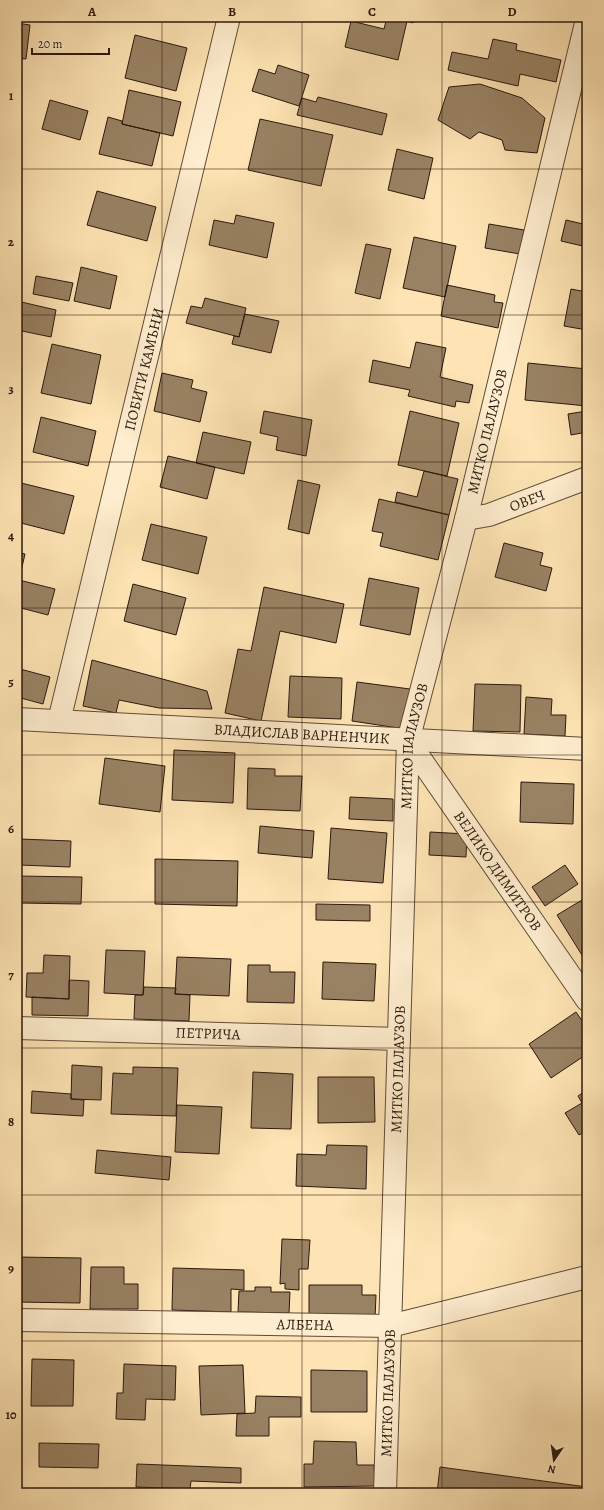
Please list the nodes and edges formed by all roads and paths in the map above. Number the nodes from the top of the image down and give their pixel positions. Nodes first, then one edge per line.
1 (229, 17) edge
2 (587, 19) edge
3 (587, 478) edge
4 (466, 518) junction
5 (17, 719) edge
6 (59, 721) junction
7 (408, 741) junction
8 (587, 749) edge
9 (587, 1000) edge
10 (17, 1028) edge
11 (399, 1039) junction
12 (587, 1277) edge
13 (17, 1320) edge
14 (390, 1326) junction
15 (384, 1493) edge

1 - 6 street, ПОБИТИ КАМЪНИ
2 - 4 street, МИТКО ПАЛАУЗОВ
3 - 4 street, ОВЕЧ
4 - 7 street, МИТКО ПАЛАУЗОВ
5 - 6 street, ВЛАДИСЛАВ ВАРНЕНЧИК
6 - 7 street, ВЛАДИСЛАВ ВАРНЕНЧИК
7 - 8 street, ВЛАДИСЛАВ ВАРНЕНЧИК
7 - 9 street, ВЕЛИКО ДИМИТРОВ
7 - 11 street, МИТКО ПАЛАУЗОВ
10 - 11 street, ПЕТРИЧА
11 - 14 street, МИТКО ПАЛАУЗОВ
12 - 14 street, АЛБЕНА
13 - 14 street, АЛБЕНА
14 - 15 street, МИТКО ПАЛАУЗОВ

